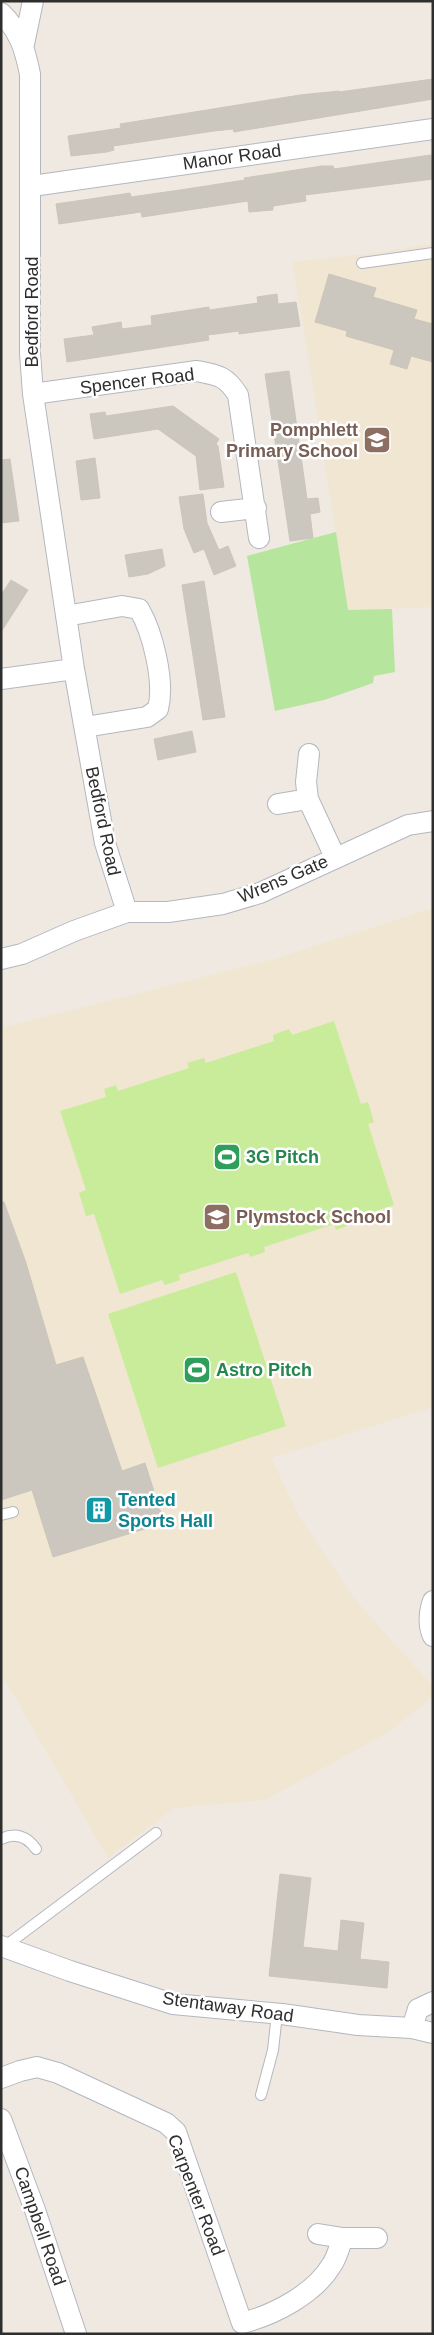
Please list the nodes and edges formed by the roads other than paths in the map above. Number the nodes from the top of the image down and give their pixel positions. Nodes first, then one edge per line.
1 (33, 1) edge
2 (1, 13) edge
3 (24, 44) junction
4 (433, 129) edge
5 (32, 186) junction
6 (433, 253) edge
7 (362, 263) dead end
8 (33, 394) junction
9 (256, 508) junction
10 (221, 512) dead end
11 (259, 538) dead end
12 (66, 616) junction
13 (74, 669) junction
14 (1, 679) edge
15 (85, 728) junction
16 (308, 754) dead end
17 (308, 799) junction
18 (278, 804) dead end
19 (433, 821) edge
20 (335, 857) junction
21 (127, 912) junction
22 (3, 954) edge
23 (13, 1512) dead end
24 (1, 1515) edge
25 (433, 1601) edge
26 (433, 1636) edge
27 (156, 1833) dead end
28 (1, 1840) edge
29 (36, 1849) dead end
30 (3, 1947) edge
31 (433, 2002) edge
32 (277, 2014) junction
33 (412, 2028) junction
34 (433, 2033) edge
35 (1, 2078) edge
36 (260, 2095) dead end
37 (1, 2119) edge
38 (318, 2234) dead end
39 (343, 2238) junction
40 (377, 2238) dead end
41 (240, 2329) edge
42 (76, 2334) edge

1 - 3 street
2 - 3 street, Bedford Road
3 - 5 street, Bedford Road
4 - 5 street, Manor Road
5 - 8 street, Bedford Road
6 - 7 lane
8 - 9 street, Spencer Road
8 - 12 street, Bedford Road
9 - 10 street
9 - 11 street, Spencer Road
12 - 13 street, Bedford Road
12 - 15 street
13 - 14 street
13 - 15 street, Bedford Road
15 - 21 street, Bedford Road
16 - 17 street
17 - 18 street
17 - 20 street
19 - 20 street, Wrens Gate
20 - 21 street, Wrens Gate
21 - 22 street, Wrens Gate
23 - 24 lane
25 - 26 street
27 - 30 lane
28 - 29 lane
30 - 32 street, Stentaway Road
31 - 33 street
32 - 33 street, Stentaway Road
32 - 36 lane
33 - 34 street, Stentaway Road
35 - 41 street, Carpenter Road
37 - 42 street, Campbell Road
38 - 39 street
39 - 40 street
39 - 41 street

